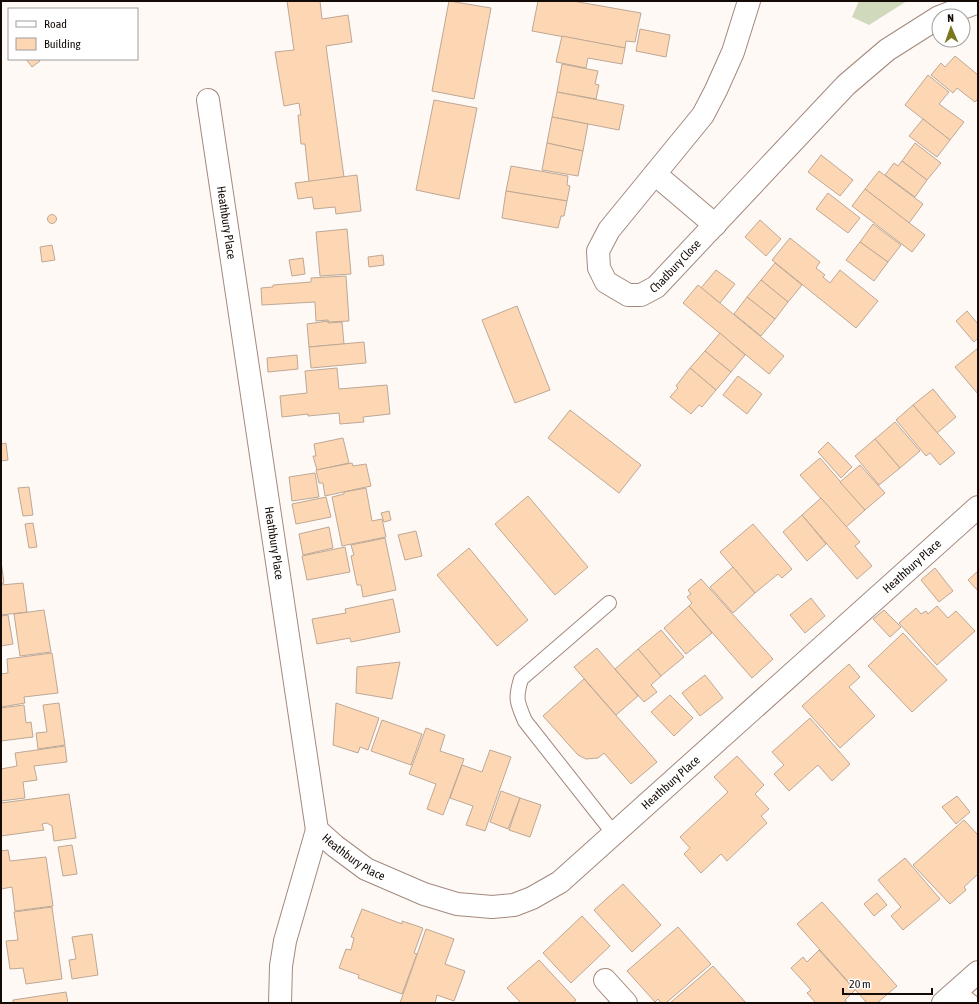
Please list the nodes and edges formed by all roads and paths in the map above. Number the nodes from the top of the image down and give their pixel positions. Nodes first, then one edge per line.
1 (748, 1) edge
2 (978, 2) edge
3 (963, 8) edge
4 (931, 22) edge
5 (208, 100) dead end
6 (655, 174) junction
7 (715, 225) junction
8 (978, 507) edge
9 (609, 603) dead end
10 (317, 830) junction
11 (614, 834) junction
12 (978, 972) edge
13 (605, 980) dead end
14 (958, 999) edge
15 (280, 1003) edge
16 (626, 1003) edge

1 - 6 street, Chadbury Close
2 - 3 street
4 - 7 street, Chadbury Close
5 - 10 street, Heathbury Place
6 - 7 street
6 - 7 street, Chadbury Close
8 - 11 street, Heathbury Place
9 - 11 lane
10 - 11 street, Heathbury Place
10 - 15 street
12 - 14 street
13 - 16 street

